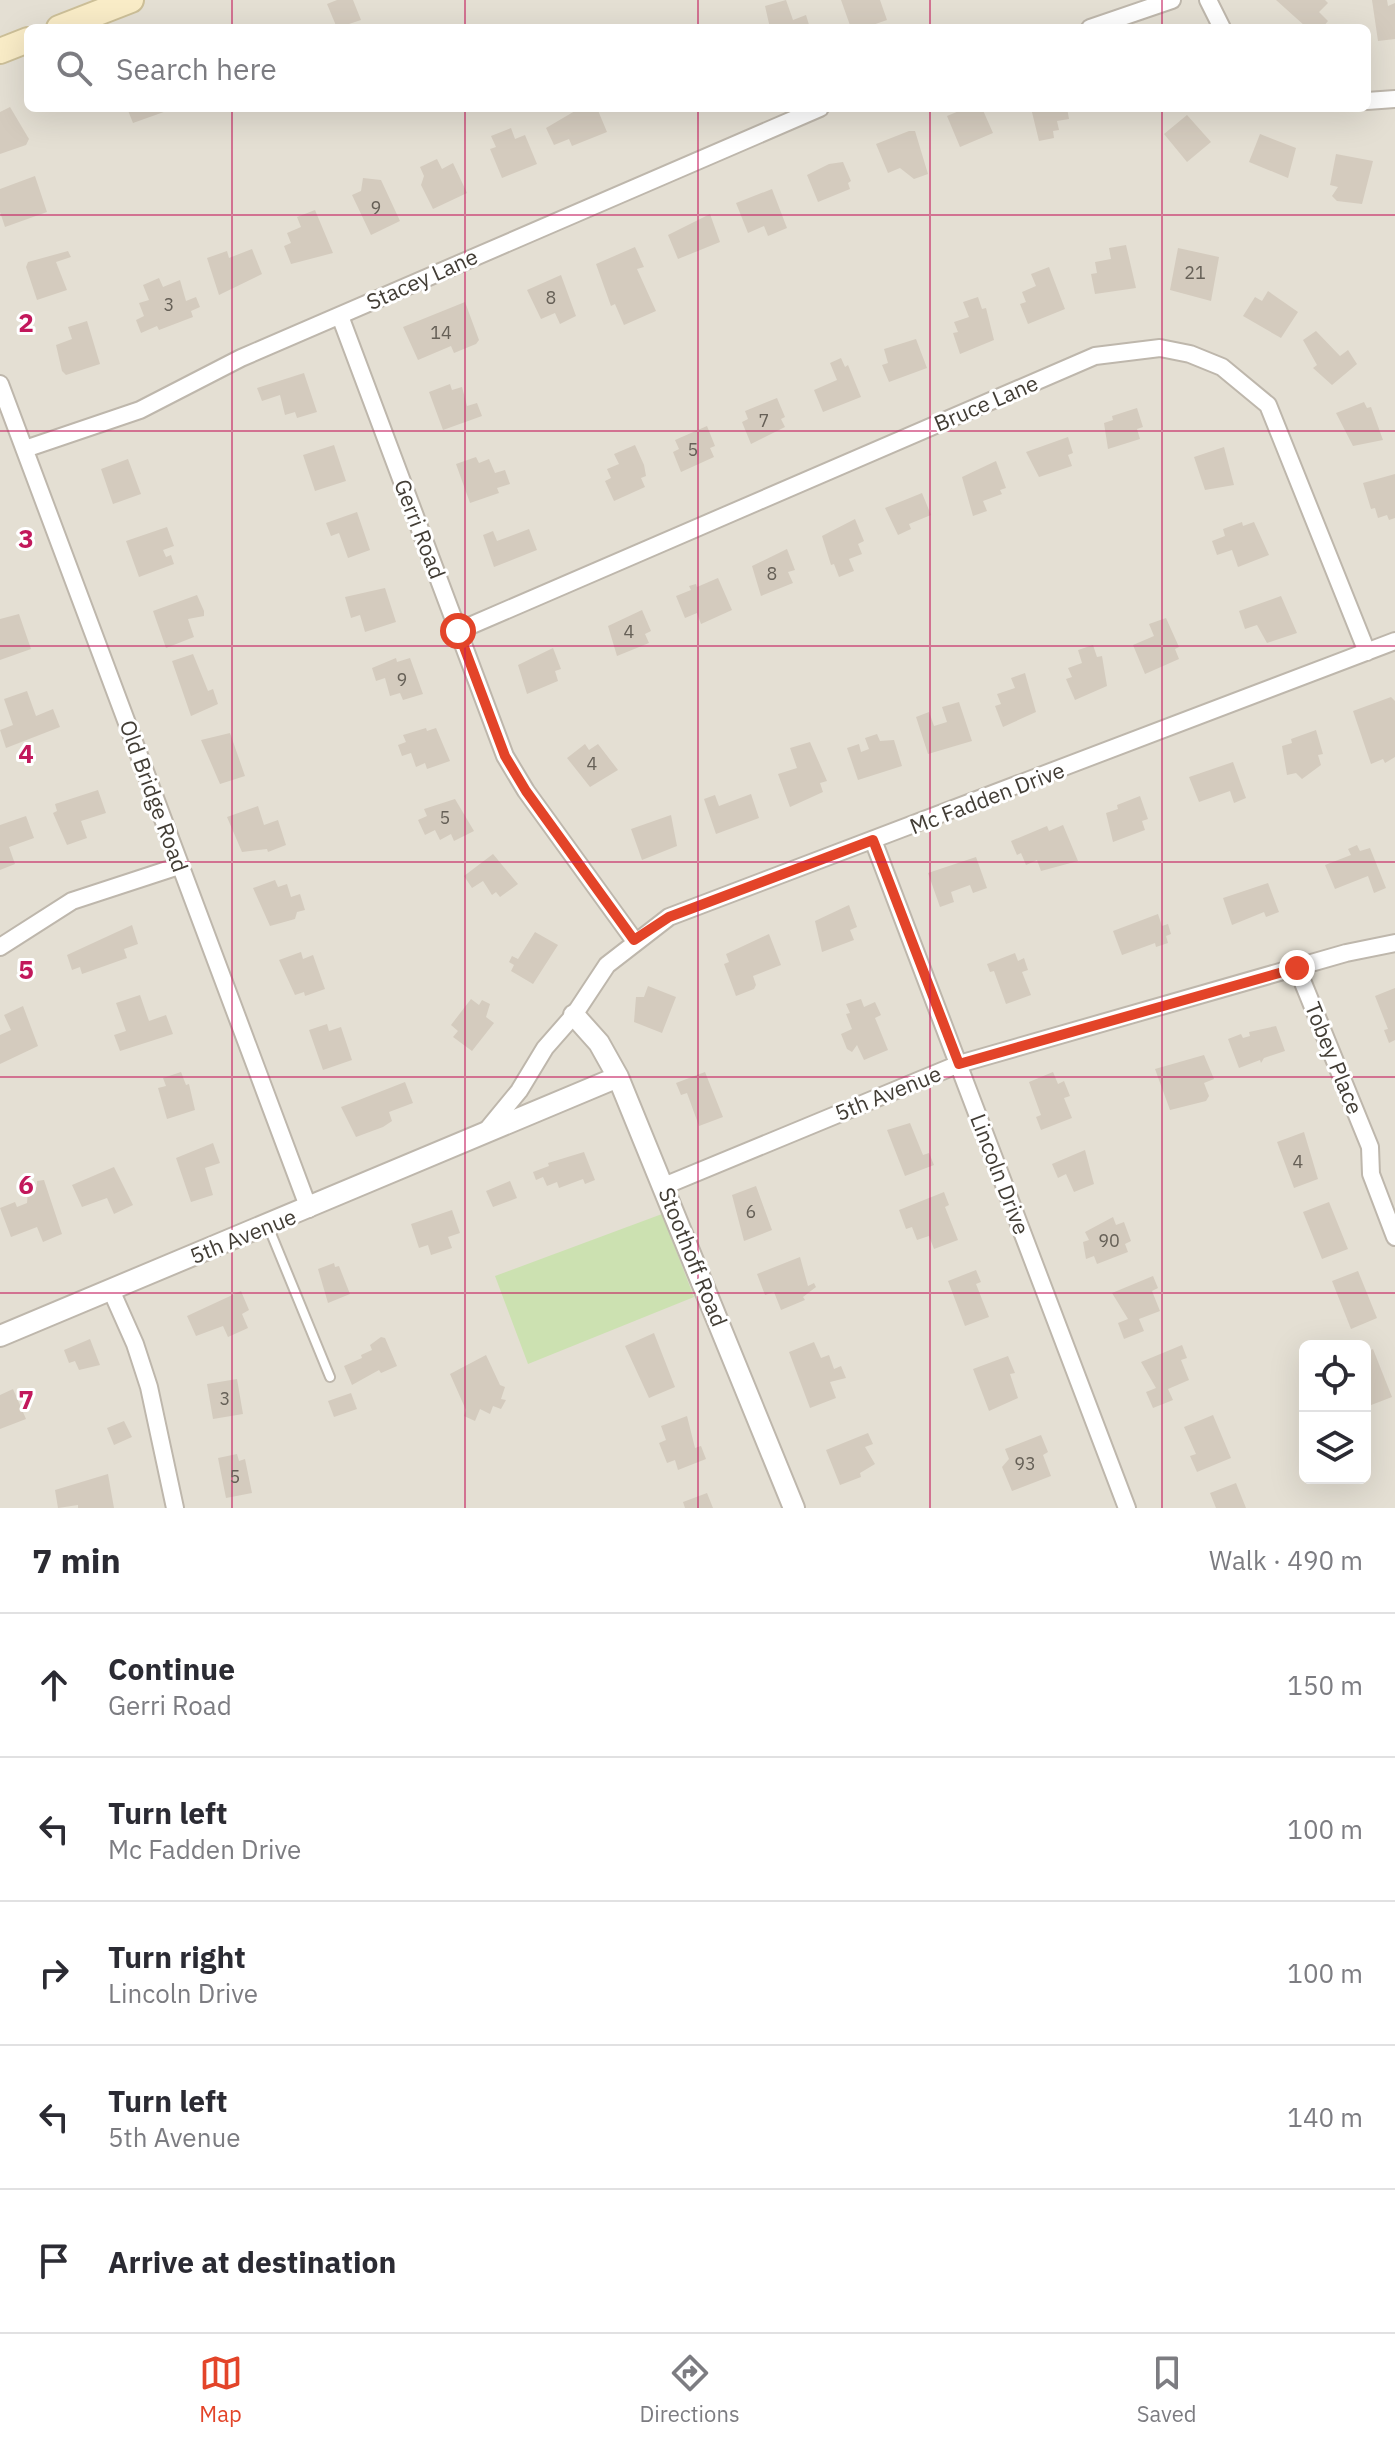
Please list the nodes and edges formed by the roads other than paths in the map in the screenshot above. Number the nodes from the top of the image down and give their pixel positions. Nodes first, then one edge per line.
1 (131, 0) edge
2 (1172, 0) edge
3 (1208, 0) edge
4 (69, 24) edge
5 (1102, 24) edge
6 (1220, 24) edge
7 (24, 42) edge
8 (0, 51) edge
9 (1395, 99) edge
10 (1371, 101) edge
11 (811, 112) edge
12 (340, 316) junction
13 (0, 384) edge
14 (25, 449) junction
15 (458, 631) junction
16 (1395, 641) edge
17 (1367, 652) junction
18 (873, 840) junction
19 (179, 866) junction
20 (634, 940) junction
21 (1395, 943) edge
22 (0, 947) edge
23 (1297, 968) junction
24 (574, 1015) junction
25 (959, 1064) junction
26 (618, 1077) junction
27 (483, 1135) junction
28 (664, 1186) junction
29 (309, 1209) junction
30 (268, 1225) junction
31 (1395, 1237) edge
32 (111, 1290) junction
33 (0, 1336) edge
34 (330, 1377) dead end
35 (175, 1508) edge
36 (794, 1508) edge
37 (1127, 1508) edge

1 - 4 main road
2 - 5 street
3 - 6 street
7 - 8 main road
9 - 10 street
11 - 12 street, Stacey Lane
12 - 14 street, Stacey Lane
12 - 15 street, Gerri Road
13 - 14 street, Old Bridge Road
14 - 19 street, Old Bridge Road
15 - 17 street, Bruce Lane
15 - 20 street, Gerri Road
16 - 17 street, Mc Fadden Drive
17 - 18 street, Mc Fadden Drive
18 - 20 street, Mc Fadden Drive
18 - 25 street, Lincoln Drive
19 - 22 street
19 - 29 street, Old Bridge Road
20 - 24 street, Mc Fadden Drive
21 - 23 street, 5th Avenue
23 - 25 street, 5th Avenue
23 - 31 street, Tobey Place
24 - 26 street, Stoothoff Road
24 - 27 street, Mc Fadden Drive
25 - 28 street, 5th Avenue
25 - 37 street, Lincoln Drive
26 - 27 street, 5th Avenue
26 - 28 street, Stoothoff Road
27 - 29 street, 5th Avenue
28 - 36 street, Stoothoff Road
29 - 30 street, 5th Avenue
30 - 32 street, 5th Avenue
30 - 34 lane
32 - 33 street, 5th Avenue
32 - 35 street

